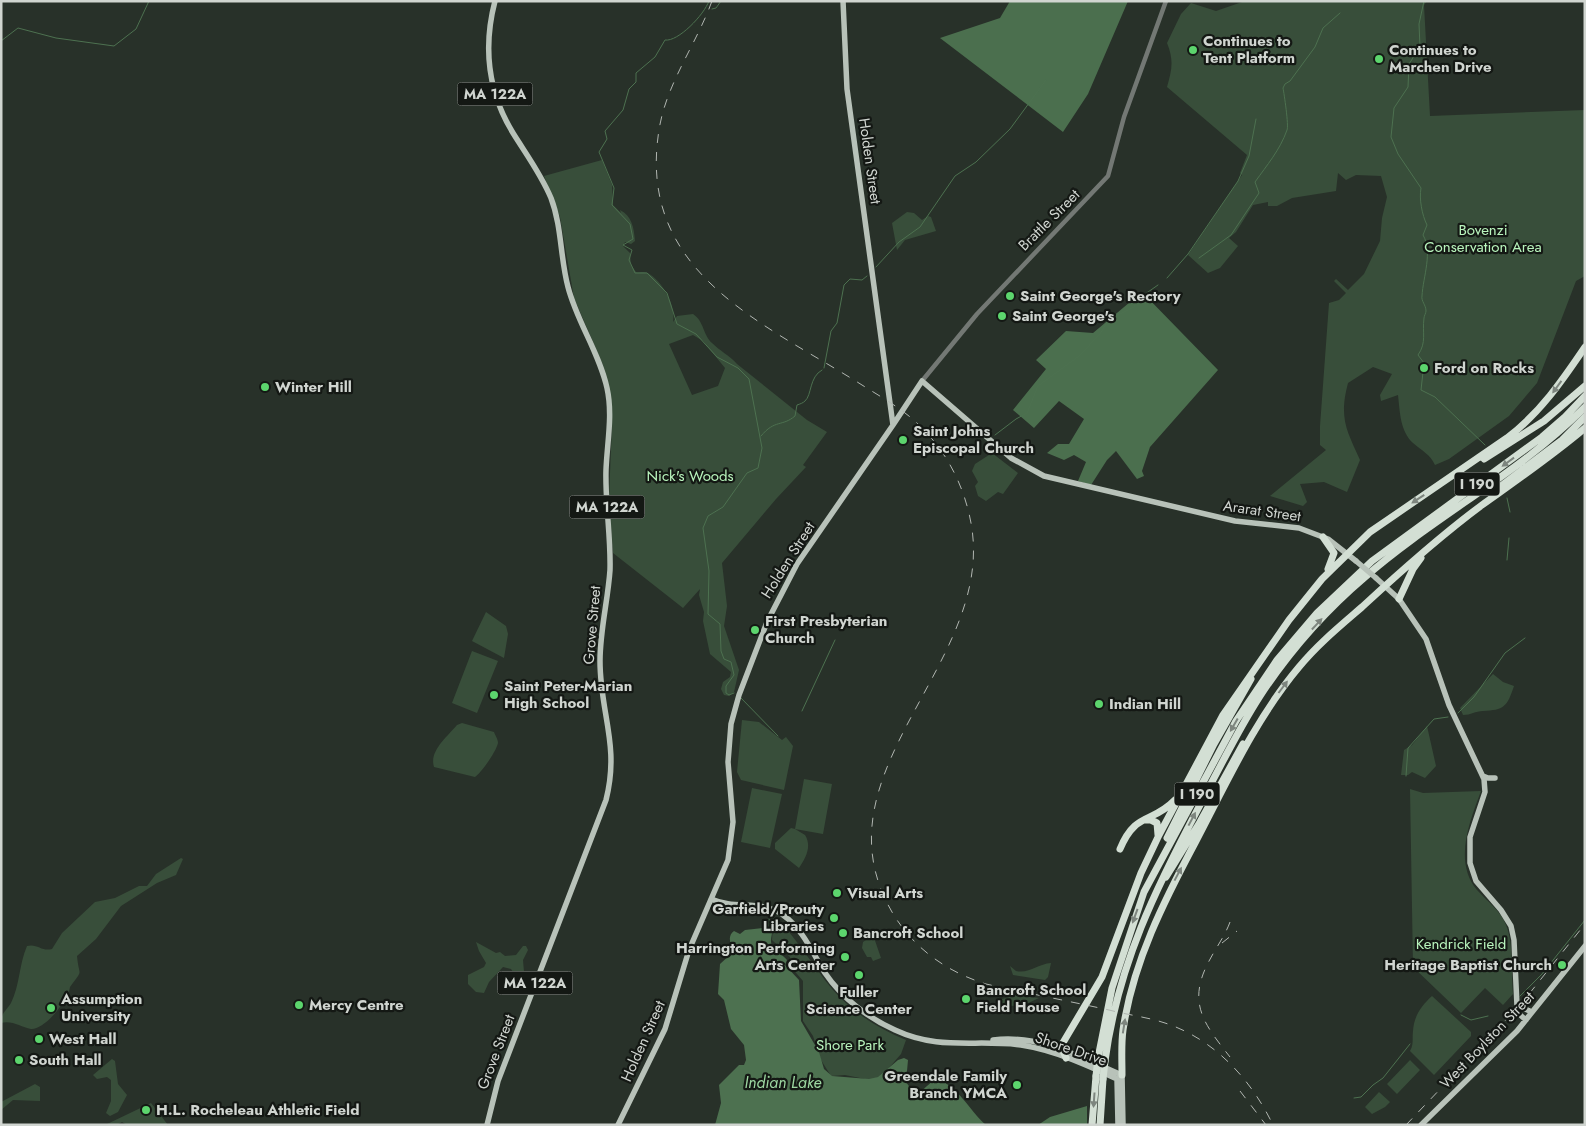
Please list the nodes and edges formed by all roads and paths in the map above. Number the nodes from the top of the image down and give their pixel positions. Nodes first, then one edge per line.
1 (496, 1) edge
2 (843, 1) edge
3 (1166, 1) edge
4 (1585, 347) edge
5 (922, 381) junction
6 (1585, 386) edge
7 (1585, 396) edge
8 (890, 406) junction
9 (1585, 407) edge
10 (901, 413) junction
11 (1585, 417) edge
12 (893, 425) junction
13 (1585, 428) edge
14 (1445, 481) junction
15 (1484, 504) junction
16 (1323, 537) junction
17 (1436, 541) junction
18 (1348, 553) junction
19 (1385, 586) junction
20 (1316, 587) junction
21 (1399, 599) junction
22 (1289, 620) junction
23 (1273, 702) junction
24 (1483, 776) junction
25 (1494, 778) dead end
26 (1183, 790) junction
27 (1139, 822) junction
28 (1158, 837) junction
29 (1120, 849) dead end
30 (1156, 866) junction
31 (711, 898) junction
32 (1150, 902) junction
33 (1585, 946) edge
34 (1518, 1003) junction
35 (1532, 1012) junction
36 (1526, 1020) junction
37 (985, 1042) junction
38 (1060, 1047) junction
39 (1066, 1058) junction
40 (1120, 1077) junction
41 (1100, 1078) junction
42 (486, 1125) edge
43 (618, 1125) edge
44 (1092, 1125) edge
45 (1100, 1125) edge
46 (1118, 1125) edge
47 (1124, 1125) edge
48 (1422, 1125) edge

1 - 42 main road, Grove Street / MA 122A
2 - 8 main road, Holden Street
3 - 5 street, Brattle Street
4 -> 14 highway
5 - 10 main road, Brattle Street
5 - 16 main road, Ararat Street
6 - 14 highway
7 -> 30 highway, I 190
8 - 10 main road
8 - 12 main road, Holden Street
32 -> 9 highway, I 190
10 - 12 main road, Brattle Street
11 - 15 highway
12 - 31 main road, Holden Street
13 - 15 highway
14 -> 18 highway
15 - 17 highway
16 - 18 main road, Ararat Street
16 - 20 highway
17 - 19 highway
17 - 21 highway
18 - 19 main road, Ararat Street, bridge
18 - 20 highway
19 - 21 main road, Ararat Street
23 -> 19 highway
20 - 22 highway
21 - 24 main road, Ararat Street
22 - 26 highway
22 - 30 highway
23 - 32 highway
40 -> 23 highway
24 - 25 main road
24 - 34 main road, Ararat Street
26 - 27 highway
26 - 28 highway
27 - 28 highway
27 - 29 highway
28 - 38 highway
30 -> 41 highway, I 190, bridge
31 - 37 main road, Shore Drive
31 - 43 main road, Holden Street
32 - 41 highway, I 190, bridge
33 - 35 main road, West Boylston Street
34 - 35 main road
34 - 36 main road
35 - 36 main road, West Boylston Street
36 - 48 main road, West Boylston Street
37 - 38 main road, Shore Drive
37 - 39 main road, Shore Drive
38 - 39 highway
38 - 40 main road, Shore Drive
39 - 40 main road, Shore Drive
40 - 46 main road
40 - 47 main road
41 -> 44 highway, I 190
41 - 45 highway, I 190

